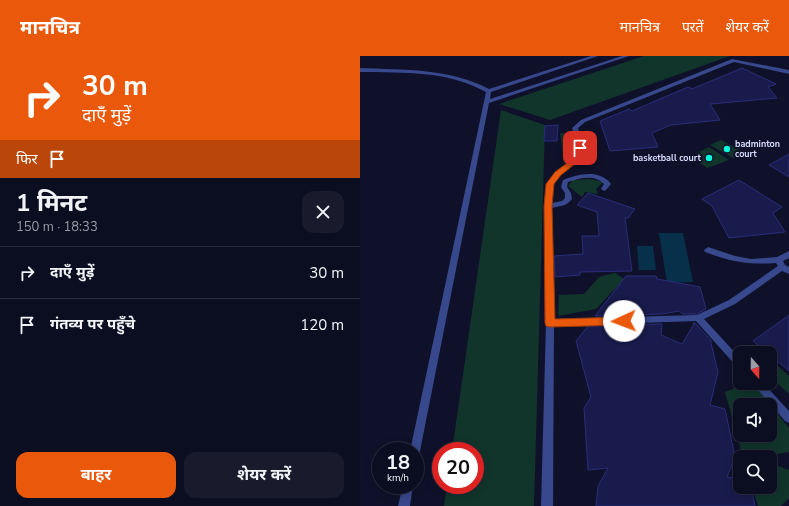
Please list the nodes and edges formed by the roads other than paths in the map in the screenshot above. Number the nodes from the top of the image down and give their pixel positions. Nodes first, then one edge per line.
1 (596, 56) edge
2 (627, 56) edge
3 (360, 70) edge
4 (789, 72) edge
5 (489, 91) junction
6 (487, 102) junction
7 (604, 189) dead end
8 (548, 206) junction
9 (708, 250) dead end
10 (789, 254) edge
11 (783, 266) edge
12 (698, 318) junction
13 (550, 323) junction
14 (733, 356) edge
15 (763, 390) edge
16 (789, 418) edge
17 (417, 442) edge
18 (406, 494) edge
19 (404, 506) edge
20 (547, 506) edge

1 - 5 street
2 - 6 street
3 - 5 street
4 - 8 street
5 - 6 street
6 - 17 street
7 - 8 street
8 - 13 street
9 - 11 street
10 - 11 street
11 - 12 street
12 - 13 street
12 - 14 street
13 - 20 street
15 - 16 street
18 - 19 street

